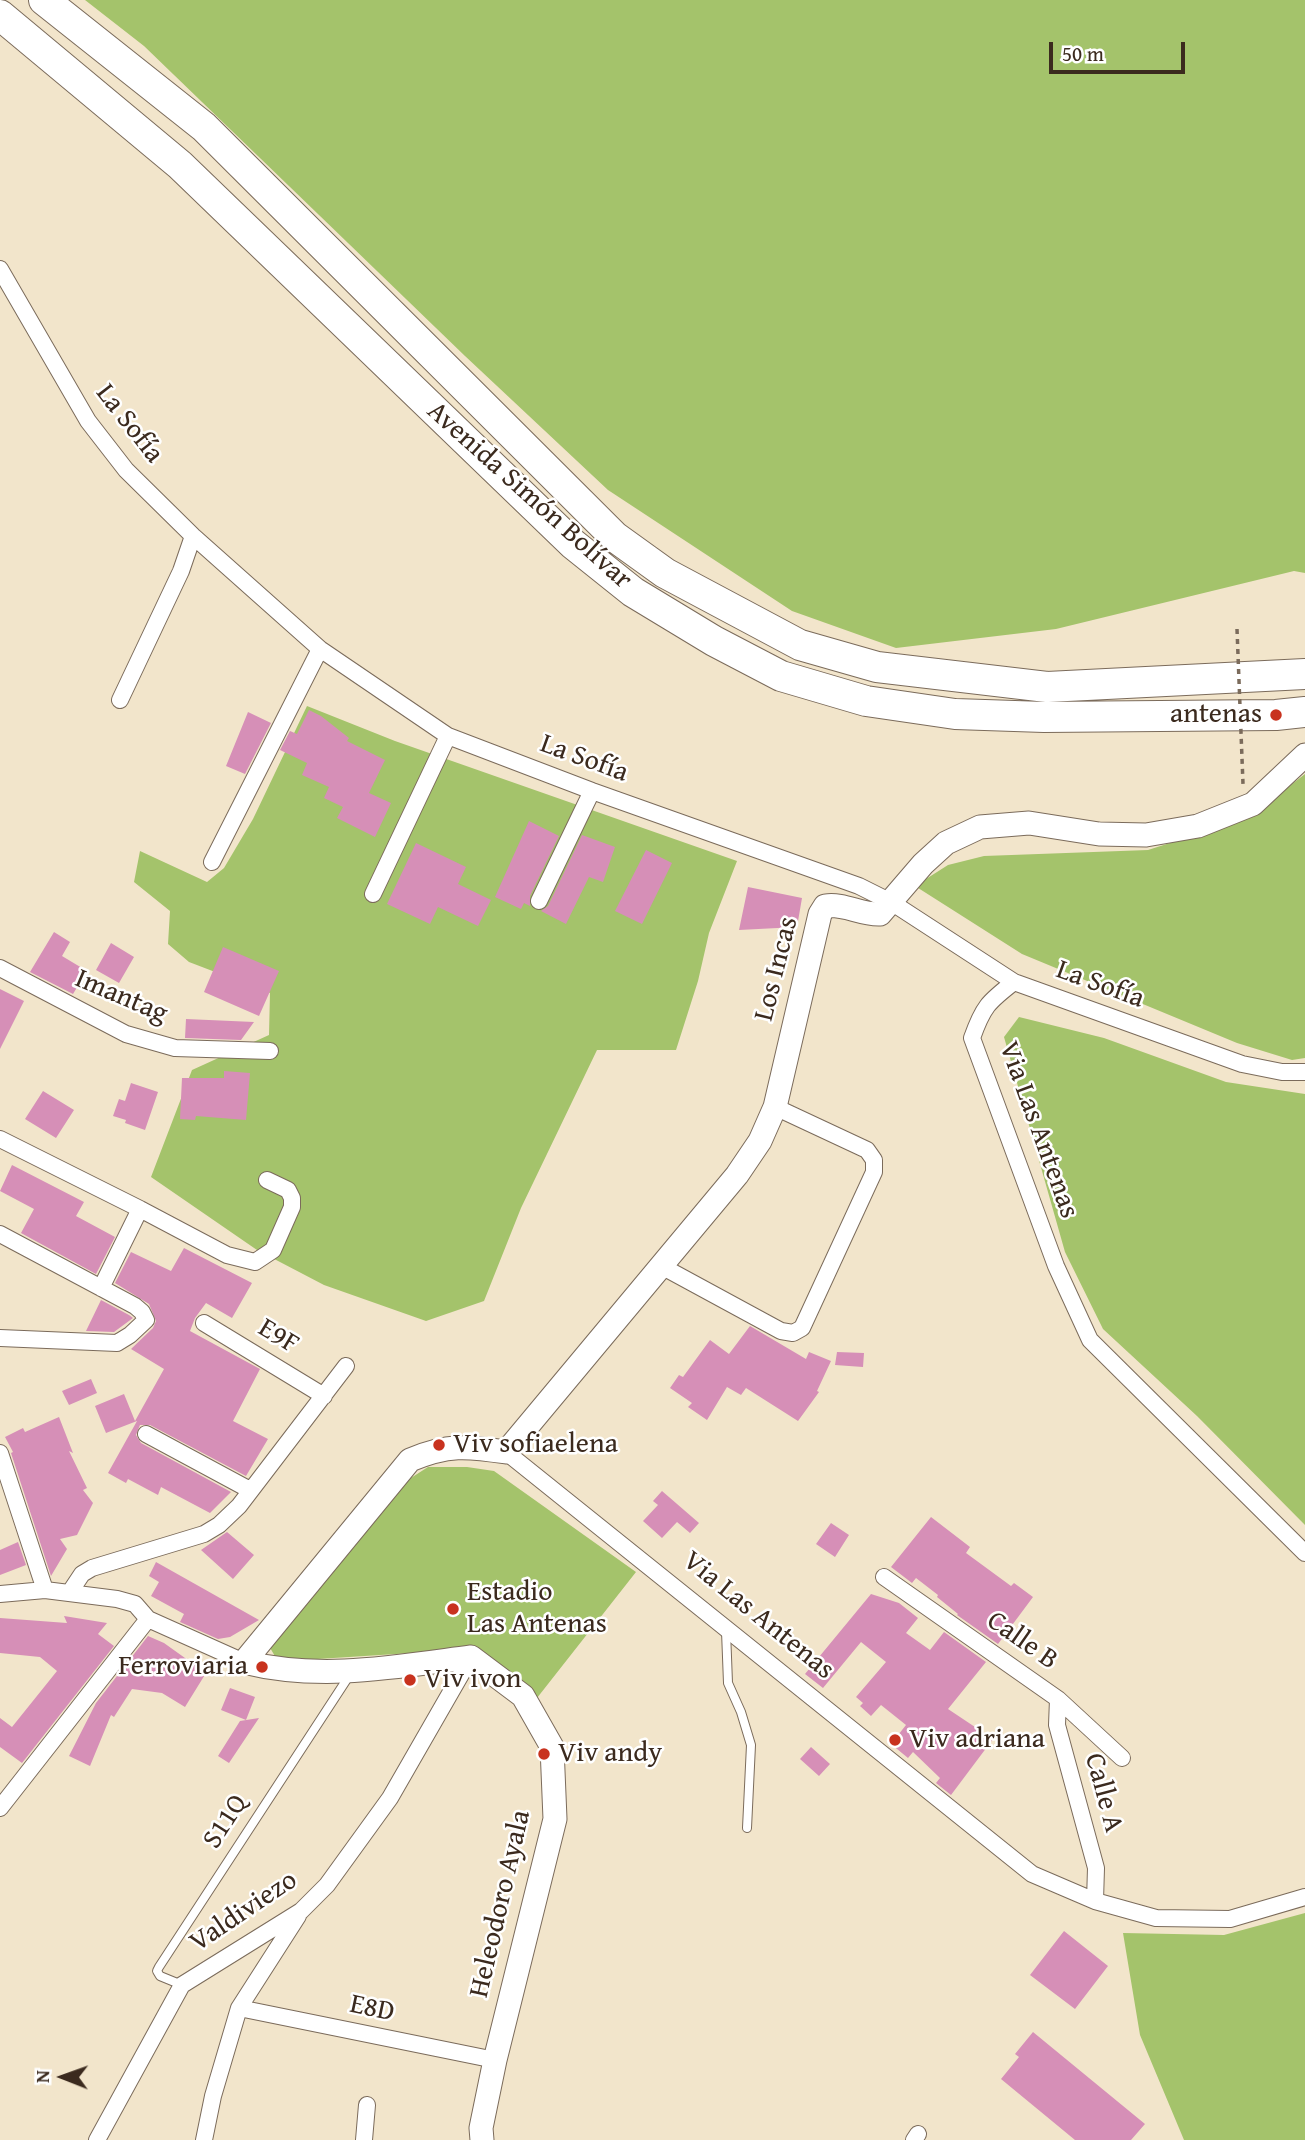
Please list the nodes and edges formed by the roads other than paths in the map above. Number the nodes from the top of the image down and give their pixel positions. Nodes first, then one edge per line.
1 (44, 0) edge
2 (0, 15) edge
3 (0, 269) edge
4 (193, 536) junction
5 (320, 649) junction
6 (1305, 674) edge
7 (120, 700) dead end
8 (1305, 712) edge
9 (448, 736) junction
10 (1305, 755) edge
11 (592, 791) junction
12 (212, 862) dead end
13 (373, 894) dead end
14 (539, 901) dead end
15 (891, 902) junction
16 (0, 968) edge
17 (1014, 982) junction
18 (270, 1051) dead end
19 (1305, 1072) edge
20 (775, 1107) junction
21 (0, 1139) edge
22 (267, 1180) dead end
23 (140, 1209) junction
24 (0, 1234) edge
25 (663, 1266) junction
26 (101, 1288) junction
27 (204, 1324) dead end
28 (0, 1338) edge
29 (346, 1366) dead end
30 (324, 1396) junction
31 (146, 1434) dead end
32 (506, 1452) junction
33 (0, 1453) edge
34 (250, 1490) junction
35 (1305, 1553) edge
36 (884, 1577) dead end
37 (45, 1590) junction
38 (70, 1592) junction
39 (0, 1594) edge
40 (148, 1619) junction
41 (726, 1628) junction
42 (471, 1657) junction
43 (244, 1662) junction
44 (351, 1673) junction
45 (1058, 1699) junction
46 (1122, 1758) dead end
47 (0, 1808) edge
48 (747, 1828) dead end
49 (1305, 1897) edge
50 (1095, 1901) junction
51 (301, 1911) junction
52 (182, 1985) junction
53 (239, 2008) junction
54 (495, 2060) junction
55 (367, 2105) dead end
56 (97, 2140) edge
57 (204, 2140) edge
58 (364, 2140) edge
59 (482, 2140) edge

1 - 6 highway, Avenida Simón Bolívar
2 - 8 highway, Avenida Simón Bolívar
3 - 4 street, La Sofía
4 - 5 street, La Sofía
4 - 7 street
5 - 9 street, La Sofía
5 - 12 street
9 - 11 street, La Sofía
9 - 13 street
10 - 15 street
11 - 14 street
11 - 15 street, La Sofía
15 - 17 street, La Sofía
15 - 20 street, Los Incas
16 - 18 street, Imantag
17 - 19 street, La Sofía
17 - 35 street, Via Las Antenas
20 - 25 street, Los Incas
20 - 25 street
21 - 23 street
22 - 23 street
23 - 26 street
24 - 26 street
25 - 32 street, Los Incas
26 - 28 street
27 - 30 street, E9F
29 - 30 street
30 - 34 street
31 - 34 street
32 - 41 street, Via Las Antenas
32 - 43 street
33 - 37 street
34 - 38 street
36 - 45 street, Calle B
37 - 38 street
37 - 39 street
38 - 40 street
40 - 43 street
40 - 47 street
41 - 48 lane
41 - 50 street, Via Las Antenas
42 - 44 street
42 - 51 street, Valdiviezo
42 - 54 street, Heleodoro Ayala
43 - 44 street
44 - 52 lane, S11Q
45 - 46 street, Calle B
45 - 50 street, Calle A
49 - 50 street, Via Las Antenas
51 - 52 street, Valdiviezo
51 - 53 street
52 - 56 street, Valdiviezo
53 - 54 street, E8D
53 - 57 street
54 - 59 street, Heleodoro Ayala
55 - 58 street

